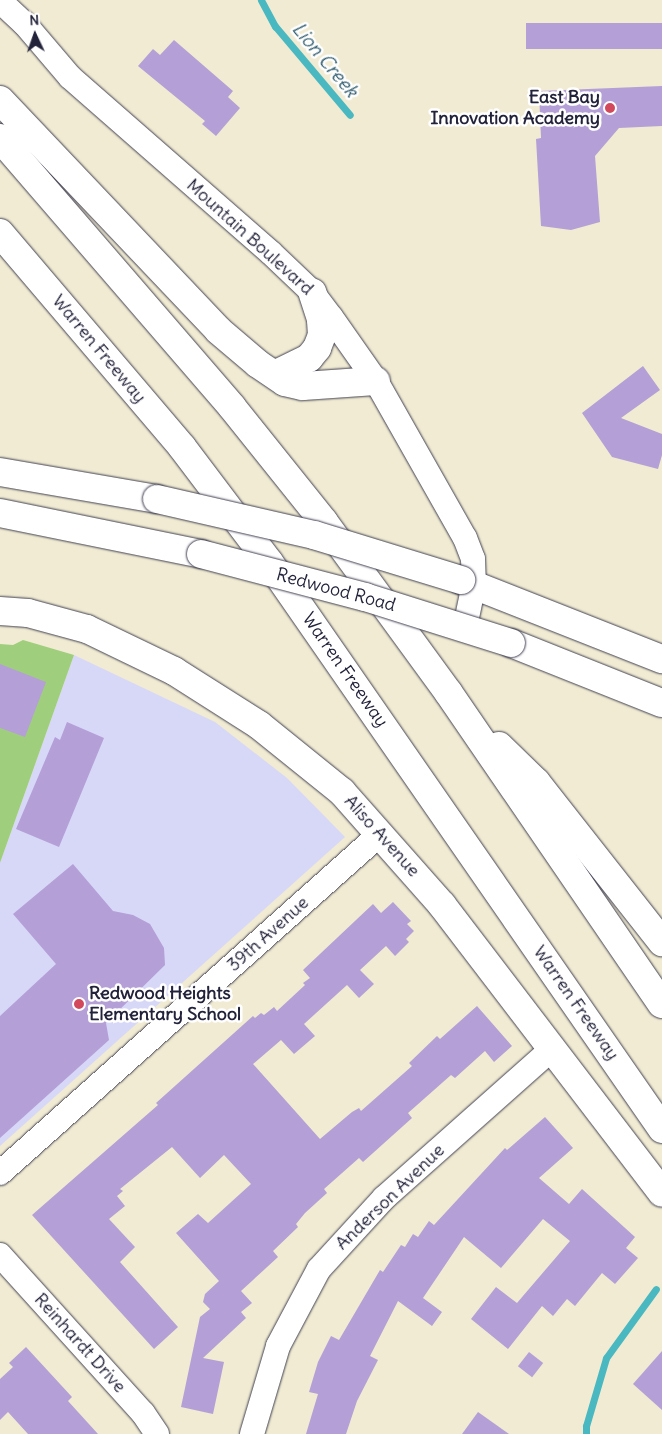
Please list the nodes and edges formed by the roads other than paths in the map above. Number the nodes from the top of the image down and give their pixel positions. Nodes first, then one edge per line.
1 (0, 1) edge
2 (0, 100) edge
3 (0, 138) edge
4 (0, 233) edge
5 (312, 292) junction
6 (276, 374) junction
7 (376, 382) junction
8 (0, 472) edge
9 (0, 513) edge
10 (469, 587) junction
11 (0, 611) edge
12 (465, 627) junction
13 (662, 659) edge
14 (448, 692) junction
15 (662, 703) edge
16 (380, 834) junction
17 (662, 942) edge
18 (662, 1004) edge
19 (552, 1048) junction
20 (662, 1129) edge
21 (0, 1173) edge
22 (662, 1193) edge
23 (0, 1255) edge
24 (157, 1434) edge
25 (252, 1434) edge

1 - 5 street, Mountain Boulevard
2 - 6 main road
3 - 14 main road
4 - 20 main road, Warren Freeway
5 - 6 main road
5 - 7 street, Mountain Boulevard
6 - 7 main road
7 - 10 street, Mountain Boulevard
8 - 10 main road, bridge
9 - 12 main road, Redwood Road, bridge
10 - 12 street, Mountain Boulevard
10 - 13 main road
11 - 16 main road, Aliso Avenue
12 - 15 main road, Redwood Road, bridge
14 - 17 main road
14 - 18 main road
16 - 19 main road, Aliso Avenue
16 - 21 street, 39th Avenue
19 - 22 main road, Aliso Avenue
19 - 25 street, Anderson Avenue
23 - 24 street, Reinhardt Drive

